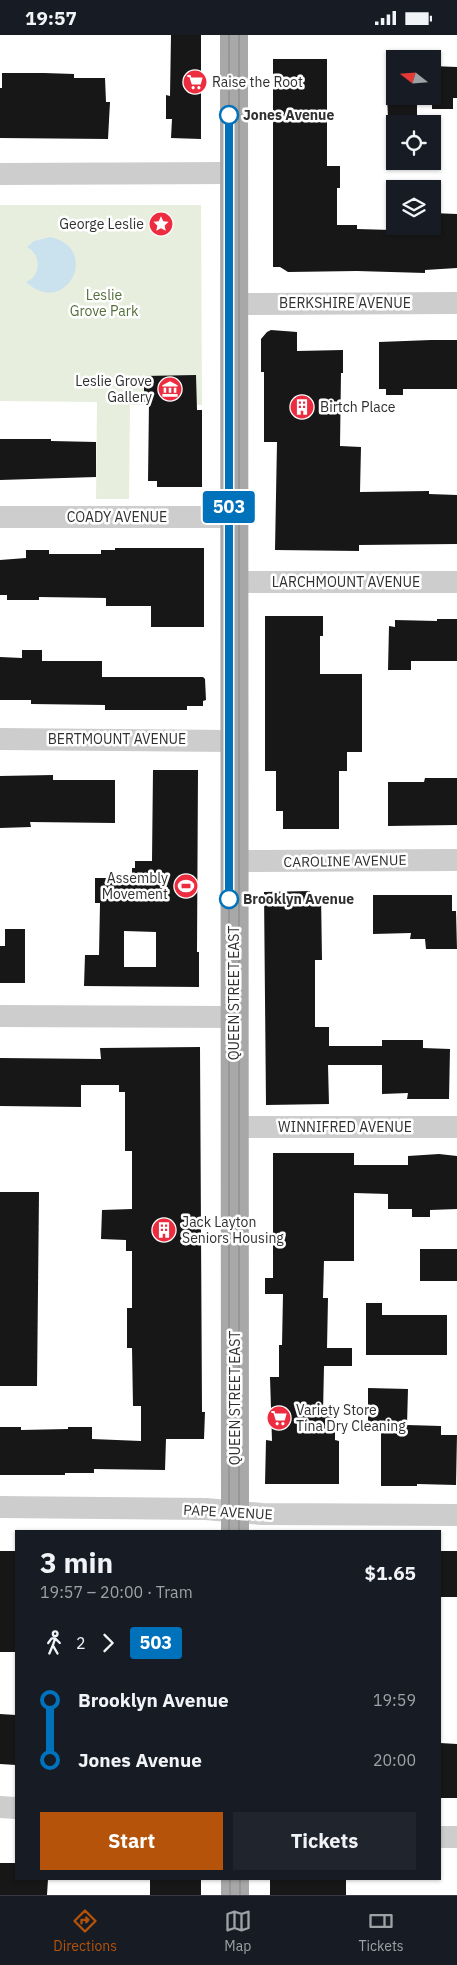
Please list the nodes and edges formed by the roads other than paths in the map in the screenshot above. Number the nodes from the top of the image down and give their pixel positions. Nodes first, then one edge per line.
1 (234, 35) edge
2 (233, 173) junction
3 (0, 174) edge
4 (457, 303) edge
5 (233, 304) junction
6 (0, 517) edge
7 (235, 517) junction
8 (234, 582) junction
9 (457, 582) edge
10 (0, 739) edge
11 (233, 741) junction
12 (457, 859) edge
13 (234, 861) junction
14 (0, 1016) edge
15 (234, 1017) junction
16 (234, 1127) junction
17 (457, 1127) edge
18 (0, 1507) edge
19 (457, 1515) edge
20 (235, 1521) edge
21 (0, 1807) edge
22 (15, 1807) edge
23 (441, 1837) edge
24 (457, 1837) edge
25 (235, 1880) edge
26 (235, 1895) edge

1 - 2 main road, QUEEN STREET EAST
2 - 3 street
2 - 5 main road, QUEEN STREET EAST
4 - 5 street, BERKSHIRE AVENUE
5 - 7 main road, QUEEN STREET EAST
6 - 7 street, COADY AVENUE
7 - 8 main road, QUEEN STREET EAST
8 - 9 street, LARCHMOUNT AVENUE
8 - 11 main road, QUEEN STREET EAST
10 - 11 street, BERTMOUNT AVENUE
11 - 13 main road, QUEEN STREET EAST
12 - 13 street, CAROLINE AVENUE
13 - 15 main road, QUEEN STREET EAST
14 - 15 street
15 - 16 main road, QUEEN STREET EAST
16 - 17 street, WINNIFRED AVENUE
16 - 20 main road, QUEEN STREET EAST
18 - 20 street, PAPE AVENUE
19 - 20 street, PAPE AVENUE
21 - 22 street
23 - 24 street
25 - 26 main road

